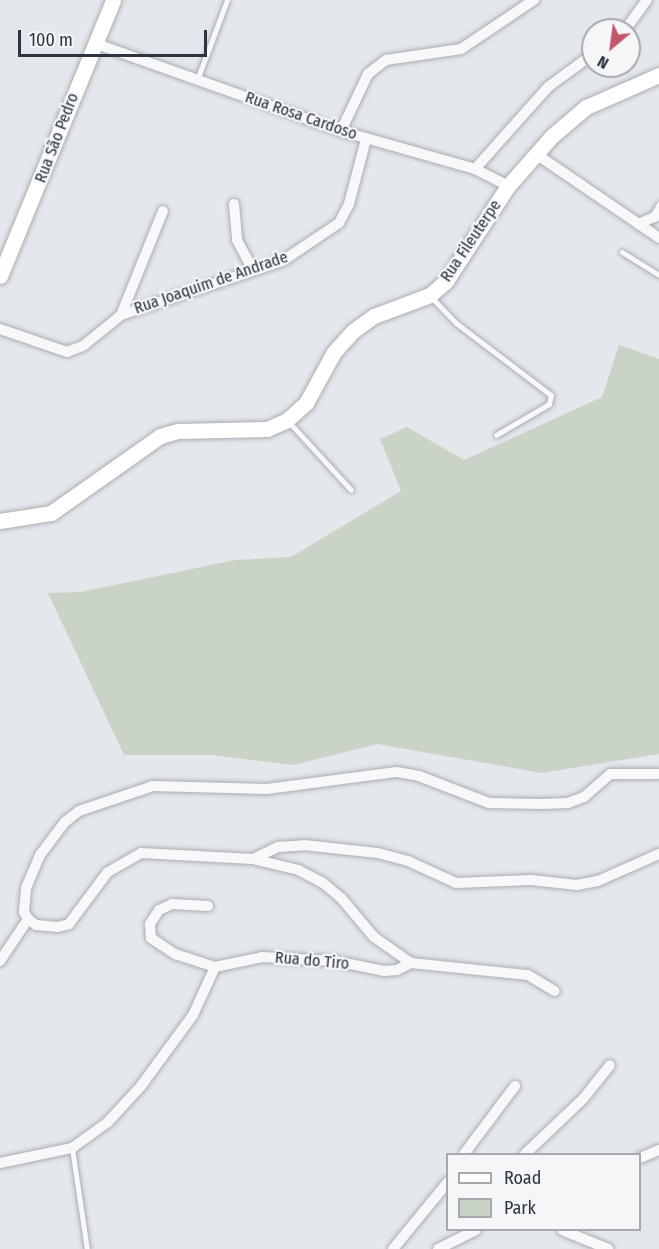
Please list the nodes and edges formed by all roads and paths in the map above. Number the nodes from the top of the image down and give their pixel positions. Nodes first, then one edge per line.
1 (113, 0) edge
2 (227, 0) edge
3 (534, 0) edge
4 (647, 0) edge
5 (634, 18) edge
6 (94, 43) junction
7 (581, 63) edge
8 (659, 75) edge
9 (197, 80) junction
10 (341, 131) junction
11 (366, 139) junction
12 (536, 154) junction
13 (475, 169) junction
14 (508, 186) junction
15 (234, 204) dead end
16 (659, 204) edge
17 (163, 211) dead end
18 (655, 216) edge
19 (638, 224) junction
20 (659, 238) edge
21 (622, 252) dead end
22 (253, 270) junction
23 (659, 275) edge
24 (0, 276) edge
25 (430, 295) junction
26 (121, 315) junction
27 (0, 329) edge
28 (287, 420) junction
29 (496, 435) dead end
30 (351, 490) dead end
31 (0, 521) edge
32 (659, 774) edge
33 (659, 854) edge
34 (253, 859) junction
35 (208, 906) dead end
36 (28, 919) junction
37 (0, 962) edge
38 (411, 963) junction
39 (215, 967) junction
40 (555, 991) dead end
41 (610, 1065) dead end
42 (515, 1086) dead end
43 (72, 1148) junction
44 (659, 1150) edge
45 (465, 1153) edge
46 (527, 1153) edge
47 (641, 1157) edge
48 (0, 1163) edge
49 (446, 1183) edge
50 (475, 1231) edge
51 (564, 1231) edge
52 (87, 1249) edge
53 (393, 1249) edge
54 (438, 1249) edge
55 (608, 1249) edge

1 - 6 main road, Rua São Pedro
2 - 9 lane
3 - 10 street
4 - 5 street
6 - 9 street, Rua Rosa Cardoso
6 - 24 main road, Rua São Pedro
7 - 13 street
8 - 12 main road, Rua Fileuterpe
9 - 10 street, Rua Rosa Cardoso
10 - 11 street, Rua Rosa Cardoso
11 - 13 street, Rua Rosa Cardoso
11 - 22 street, Rua Joaquim de Andrade
12 - 14 main road, Rua Fileuterpe
12 - 19 street
13 - 14 street, Rua Rosa Cardoso
14 - 25 main road, Rua Fileuterpe
15 - 22 street
16 - 18 lane
17 - 26 street
18 - 19 street
19 - 20 street
21 - 23 lane
22 - 26 street, Rua Joaquim de Andrade
25 - 28 main road, Rua Fileuterpe
25 - 29 lane
26 - 27 street, Rua Joaquim de Andrade
28 - 30 lane
28 - 31 main road, Rua Fileuterpe
32 - 36 street
33 - 34 street
34 - 36 street
34 - 38 street
35 - 39 street
36 - 37 street
38 - 39 street, Rua do Tiro
38 - 40 street, Rua do Tiro
39 - 43 street
41 - 46 street
42 - 45 street
43 - 48 street
43 - 52 lane
44 - 47 street
49 - 53 street
50 - 54 street
51 - 55 street

